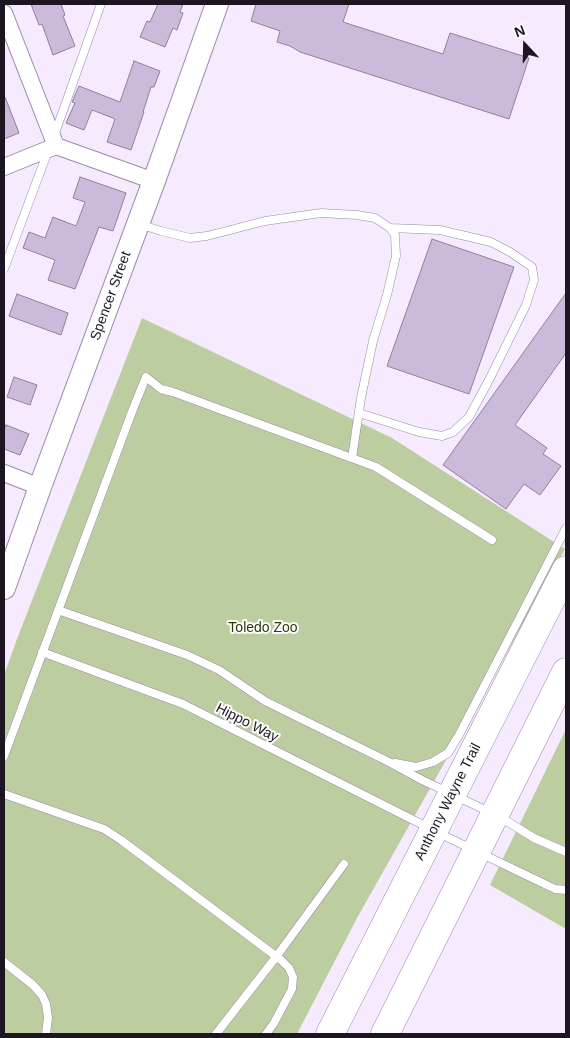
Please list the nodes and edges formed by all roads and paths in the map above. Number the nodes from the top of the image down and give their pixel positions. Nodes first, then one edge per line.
1 (101, 4) edge
2 (216, 4) edge
3 (4, 13) edge
4 (52, 145) junction
5 (4, 166) edge
6 (154, 181) junction
7 (138, 224) junction
8 (390, 228) junction
9 (4, 269) edge
10 (359, 413) junction
11 (352, 458) junction
12 (4, 473) edge
13 (40, 487) junction
14 (566, 528) edge
15 (492, 540) dead end
16 (566, 570) edge
17 (4, 588) edge
18 (58, 610) junction
19 (42, 652) junction
20 (566, 672) edge
21 (4, 756) edge
22 (391, 763) junction
23 (4, 794) edge
24 (452, 795) junction
25 (495, 815) junction
26 (434, 830) junction
27 (477, 851) junction
28 (566, 852) edge
29 (344, 864) dead end
30 (566, 890) edge
31 (276, 957) junction
32 (4, 962) edge
33 (46, 1034) edge
34 (216, 1034) edge
35 (266, 1034) edge
36 (330, 1034) edge
37 (385, 1034) edge

1 - 4 lane
2 - 6 street, Spencer Street
3 - 4 street
4 - 5 street
4 - 6 street
4 - 9 lane
6 - 7 street, Spencer Street
7 - 8 lane
7 - 13 street, Spencer Street
8 - 10 lane
8 - 10 lane
10 - 11 lane
11 - 15 lane
11 - 18 lane
12 - 13 street
13 - 17 street, Spencer Street
14 - 22 lane
16 - 24 highway, Anthony Wayne Trail
18 - 19 lane
18 - 22 lane, Hippo Way
19 - 21 lane
19 - 26 lane, Hippo Way
20 - 25 highway
22 - 24 lane, Hippo Way
23 - 31 lane
24 - 25 lane, Hippo Way
24 - 26 highway, Anthony Wayne Trail
25 - 27 highway
25 - 28 lane, Hippo Way
26 - 27 lane, Hippo Way
26 - 36 highway, Anthony Wayne Trail
27 - 30 lane, Hippo Way
27 - 37 highway
29 - 31 lane
31 - 34 lane
31 - 35 lane
32 - 33 lane

